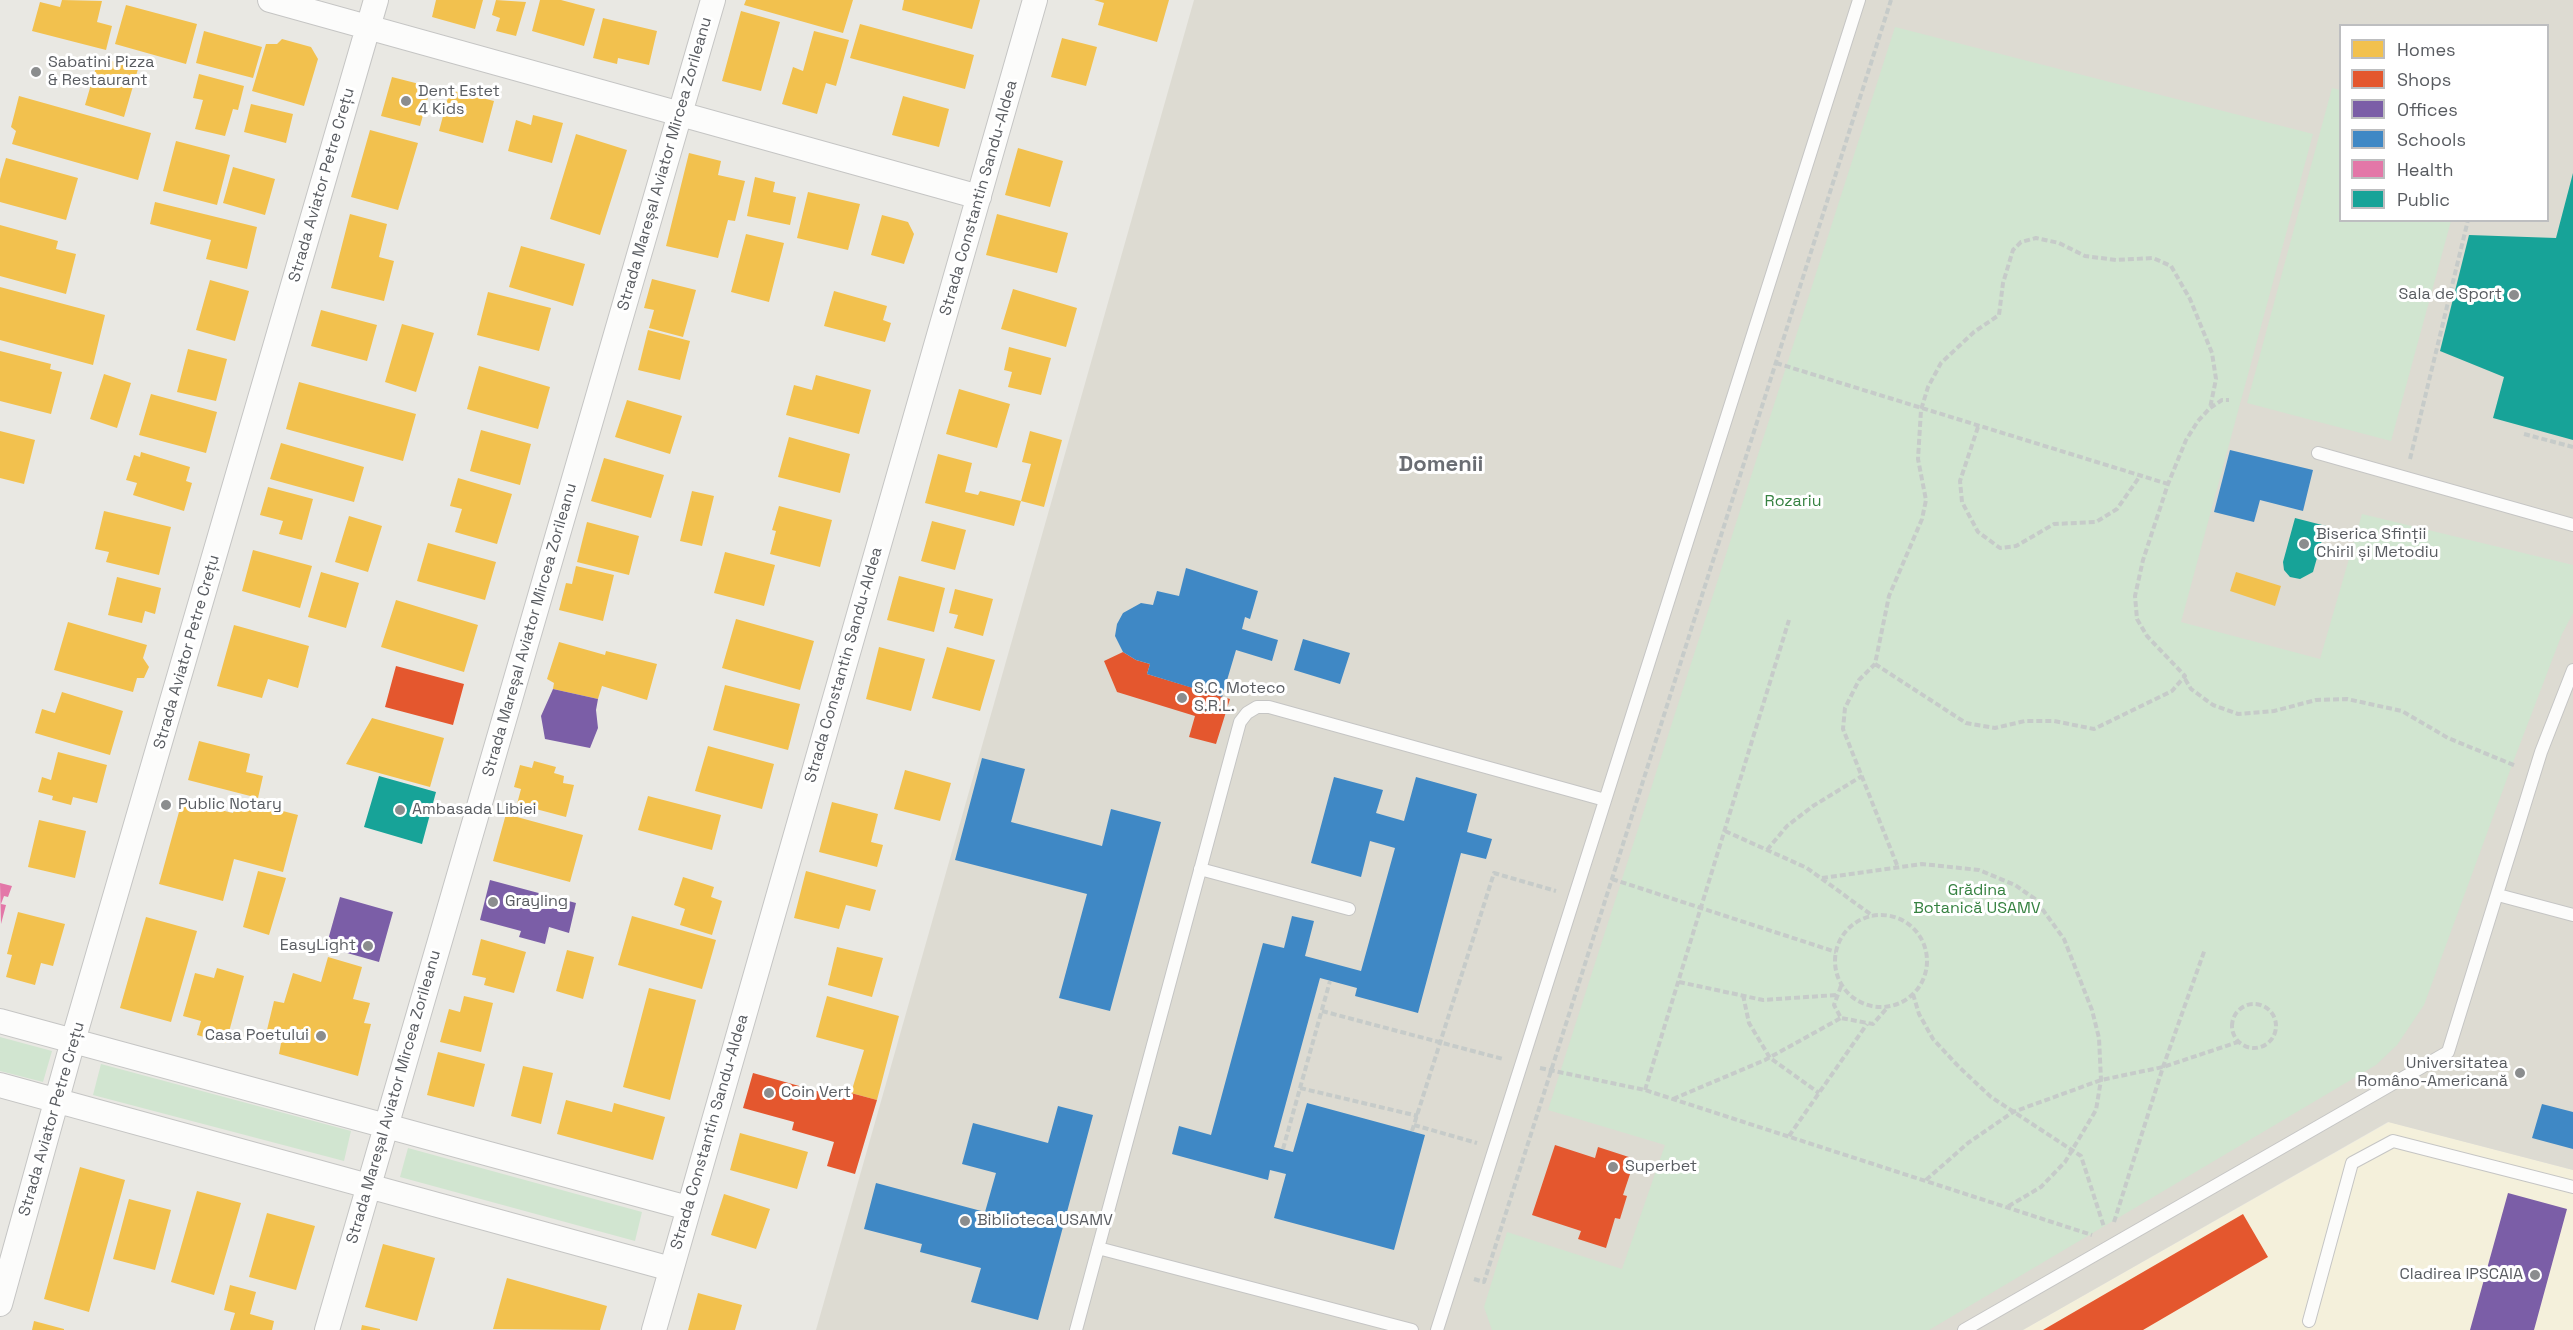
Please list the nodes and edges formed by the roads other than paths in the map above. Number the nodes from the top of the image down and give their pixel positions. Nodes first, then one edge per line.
1 (270, 0) edge
2 (376, 0) edge
3 (713, 0) edge
4 (1035, 0) edge
5 (1859, 0) edge
6 (368, 27) junction
7 (680, 114) junction
8 (979, 197) junction
9 (2318, 453) dead end
10 (2573, 525) edge
11 (2573, 670) edge
12 (1605, 800) junction
13 (1200, 869) junction
14 (2499, 895) junction
15 (1349, 909) dead end
16 (2573, 915) edge
17 (0, 1021) edge
18 (74, 1041) junction
19 (0, 1085) edge
20 (57, 1101) junction
21 (386, 1126) junction
22 (369, 1186) junction
23 (2573, 1187) edge
24 (688, 1208) junction
25 (1098, 1248) junction
26 (671, 1269) junction
27 (0, 1304) edge
28 (2309, 1321) dead end
29 (327, 1330) edge
30 (654, 1330) edge
31 (1076, 1330) edge
32 (1412, 1330) edge
33 (1437, 1330) edge
34 (1964, 1330) edge

1 - 6 street
2 - 6 street, Strada Aviator Petre Crețu
3 - 7 street, Strada Mareșal Aviator Mircea Zorileanu
4 - 8 street, Strada Constantin Sandu-Aldea
5 - 12 lane
6 - 7 street
6 - 18 street, Strada Aviator Petre Crețu
7 - 8 street
7 - 21 street, Strada Mareșal Aviator Mircea Zorileanu
8 - 24 street, Strada Constantin Sandu-Aldea
9 - 10 lane
11 - 14 lane
12 - 13 lane
12 - 33 lane
13 - 15 lane
13 - 25 lane
14 - 16 lane
14 - 34 lane
17 - 18 street
18 - 20 street, Strada Aviator Petre Crețu
18 - 21 street
19 - 20 street
20 - 22 street
20 - 27 street, Strada Aviator Petre Crețu
21 - 22 street, Strada Mareșal Aviator Mircea Zorileanu
21 - 24 street
22 - 26 street
22 - 29 street, Strada Mareșal Aviator Mircea Zorileanu
23 - 28 lane
24 - 26 street, Strada Constantin Sandu-Aldea
25 - 31 lane
25 - 32 lane
26 - 30 street, Strada Constantin Sandu-Aldea

